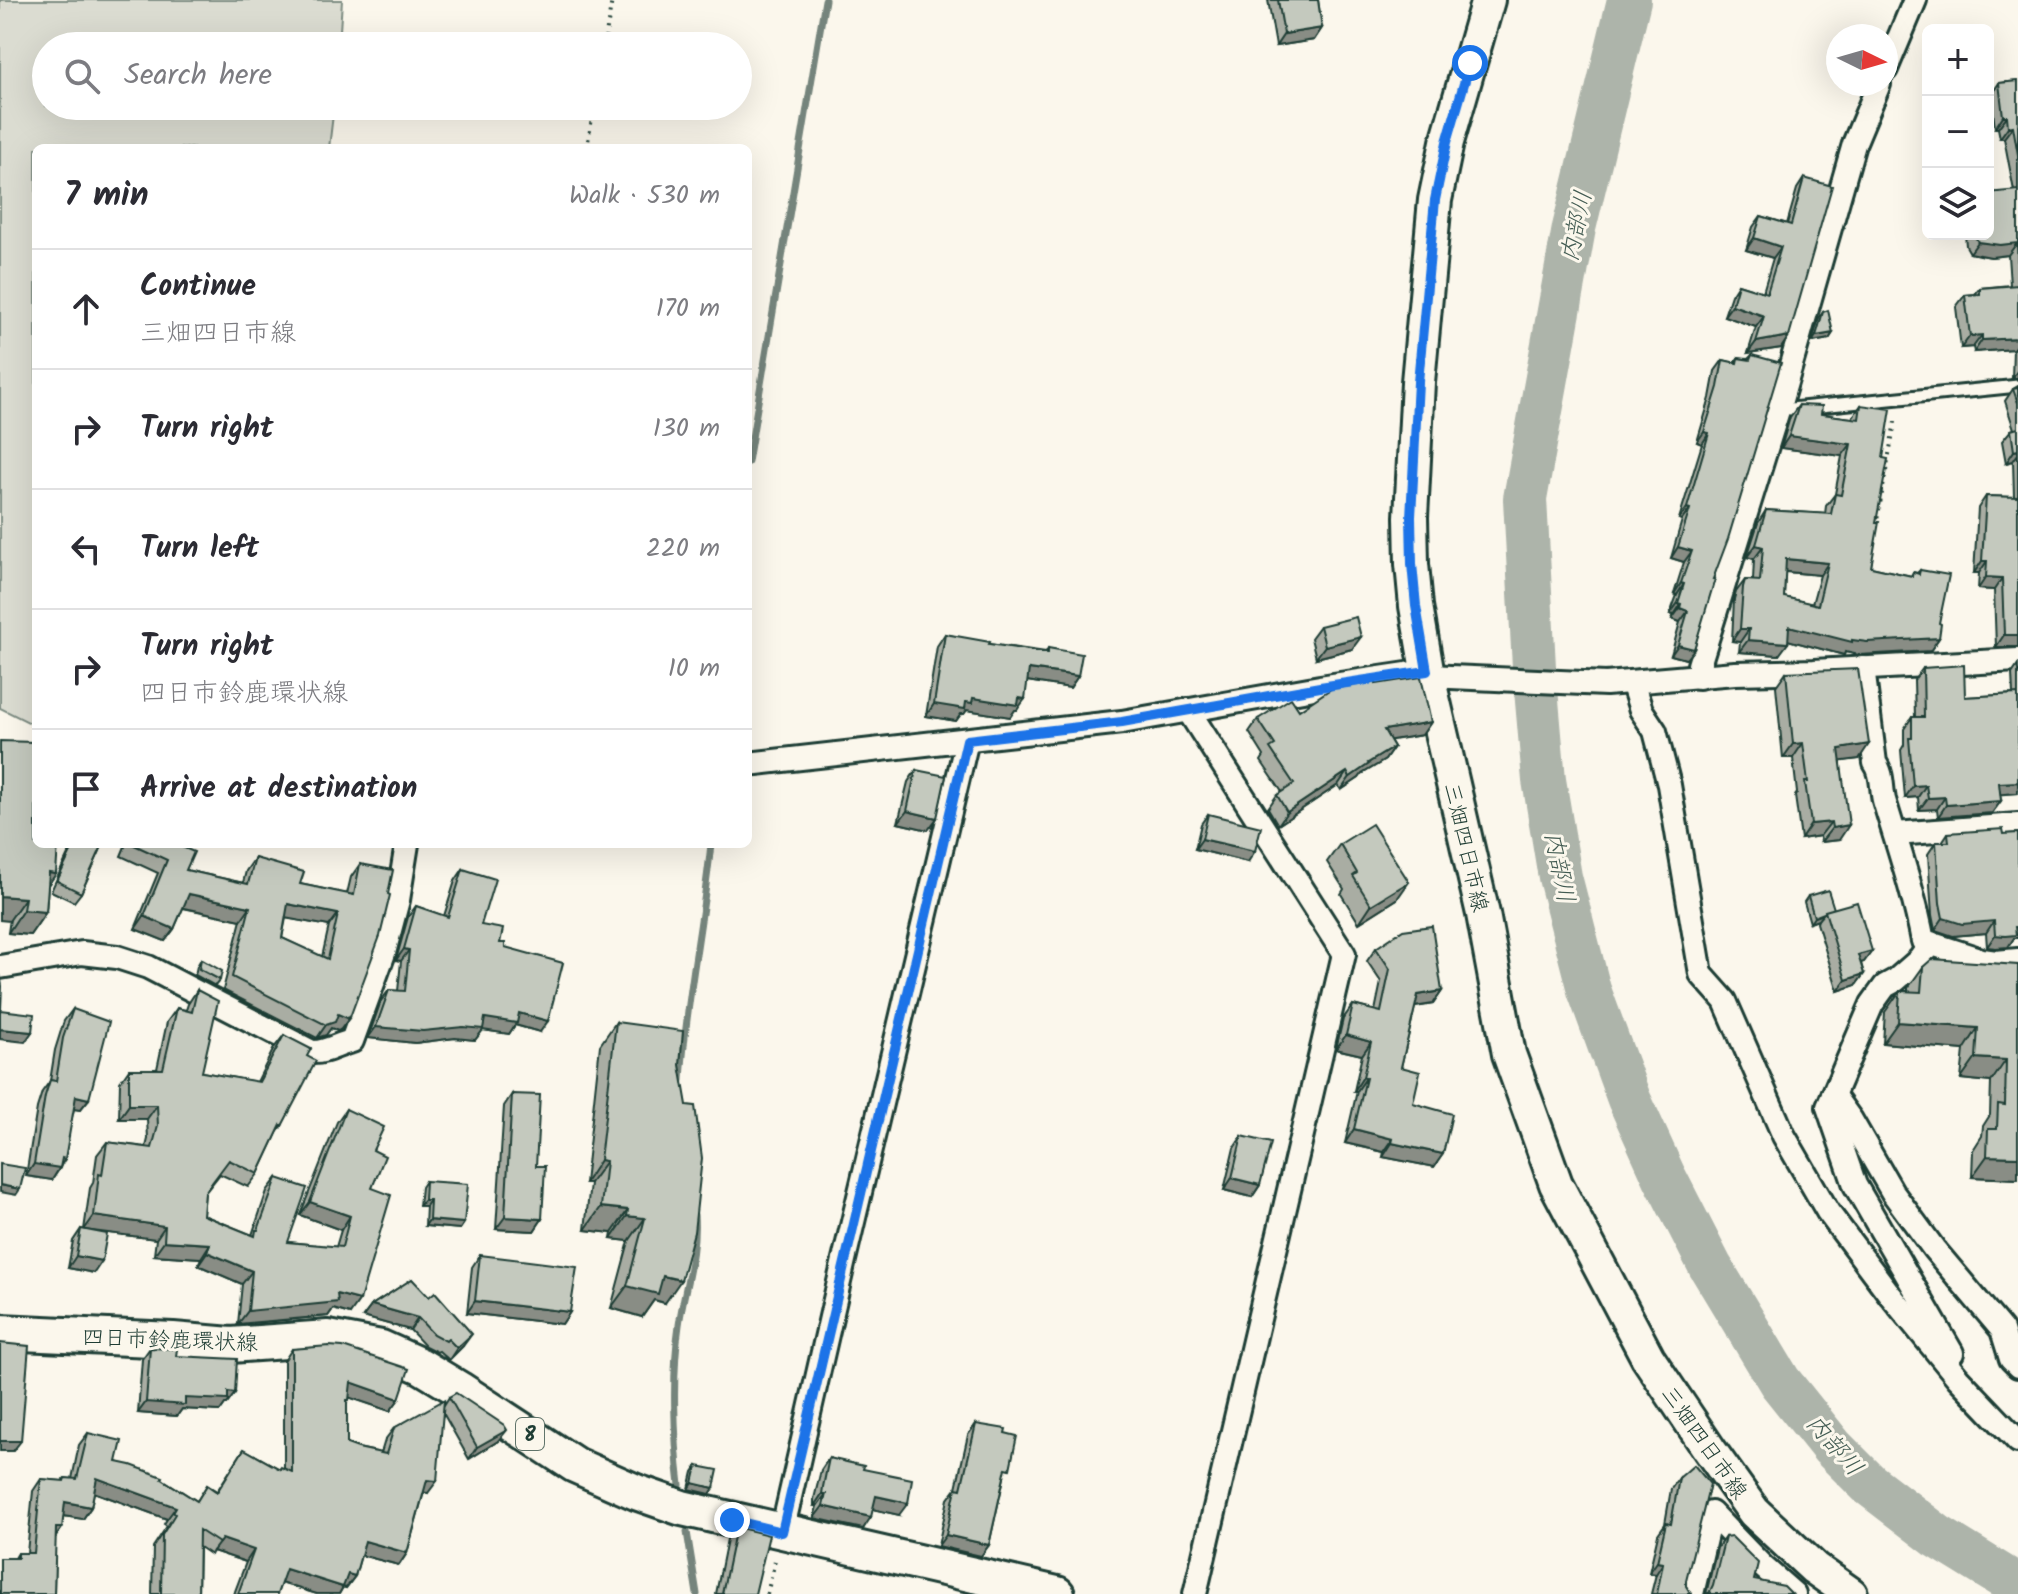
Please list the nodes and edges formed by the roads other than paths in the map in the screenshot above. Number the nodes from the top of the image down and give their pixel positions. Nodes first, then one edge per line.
1 (1488, 0) edge
2 (1915, 0) edge
3 (1898, 40) edge
4 (1874, 96) edge
5 (2018, 386) edge
6 (1779, 407) junction
7 (2018, 660) edge
8 (1863, 668) junction
9 (1428, 674) junction
10 (1699, 677) junction
11 (1632, 682) junction
12 (1188, 710) junction
13 (967, 740) junction
14 (752, 764) edge
15 (2018, 825) edge
16 (1895, 834) junction
17 (406, 848) edge
18 (1931, 943) junction
19 (2018, 960) edge
20 (0, 967) edge
21 (1833, 1095) junction
22 (0, 1332) edge
23 (2018, 1366) edge
24 (1958, 1378) junction
25 (2018, 1441) edge
26 (782, 1532) junction
27 (1057, 1594) edge
28 (1195, 1594) edge
29 (1692, 1594) edge
30 (1794, 1594) edge
31 (1851, 1594) edge

1 - 9 main road, 三畑四日市線
2 - 3 street
4 - 6 street
5 - 6 lane
6 - 10 street
7 - 8 street
8 - 10 street
8 - 16 street
9 - 11 street
9 - 12 street
9 - 31 main road, 三畑四日市線
10 - 11 street
11 - 24 street
12 - 13 street
12 - 28 street
13 - 14 street
13 - 26 street
15 - 16 street
16 - 18 street
17 - 20 street
18 - 19 street
18 - 21 street
21 - 23 street
21 - 24 street
22 - 26 main road, 四日市鈴鹿環状線 / 8
24 - 25 street
26 - 27 main road, 四日市鈴鹿環状線 / 8
29 - 30 street

